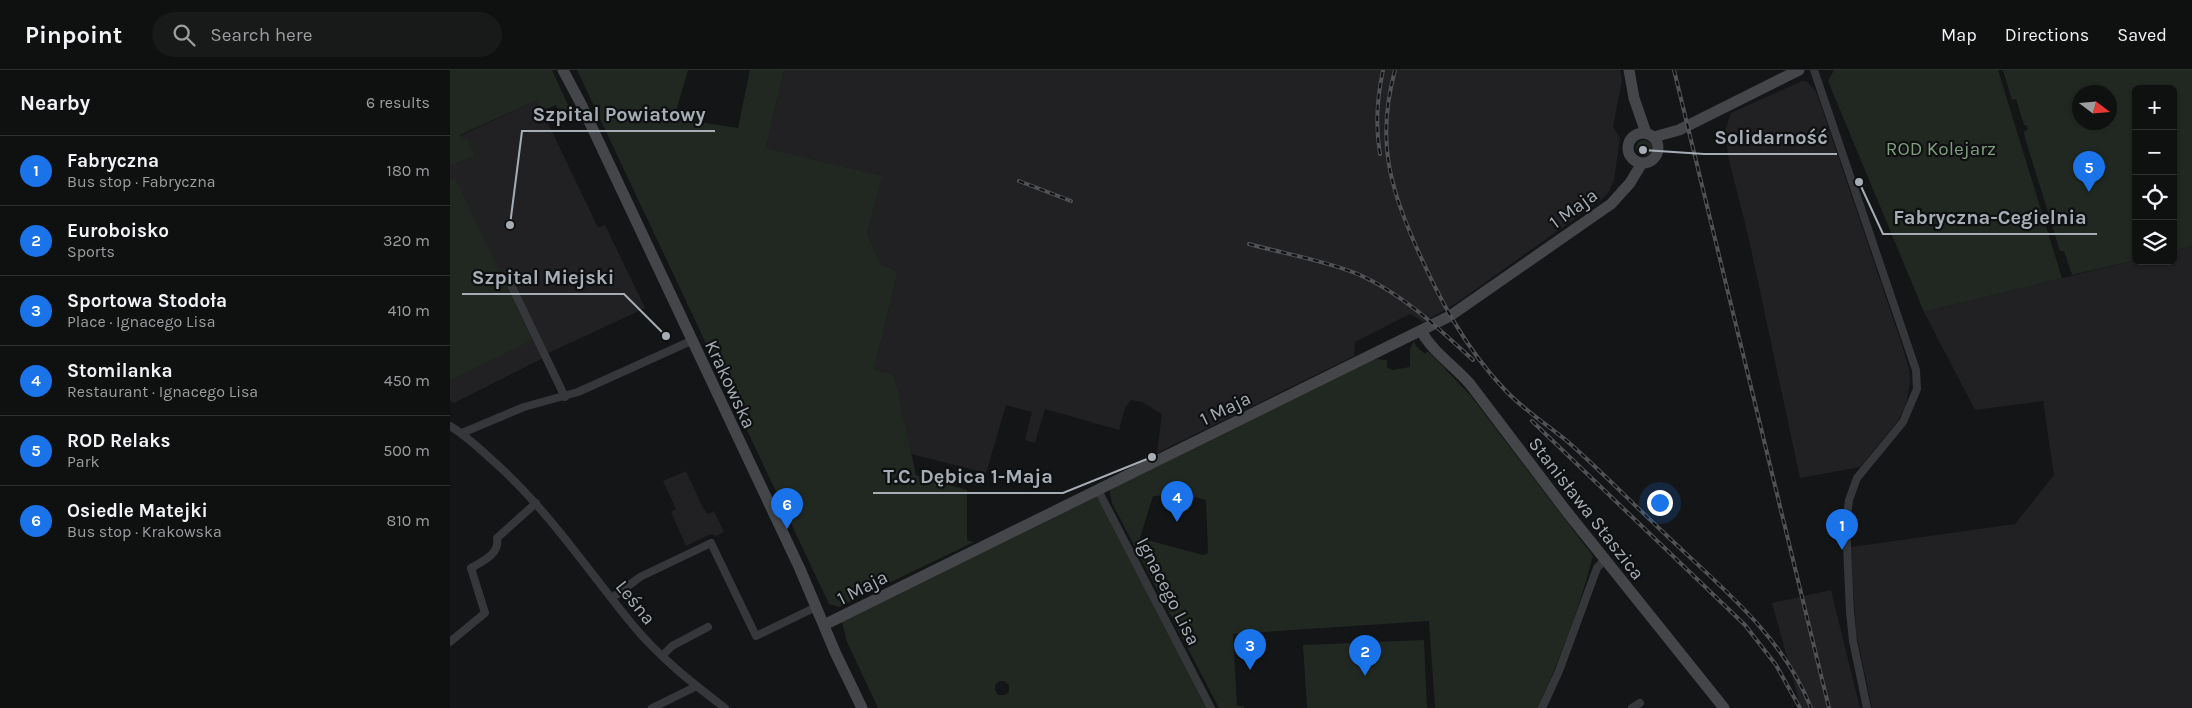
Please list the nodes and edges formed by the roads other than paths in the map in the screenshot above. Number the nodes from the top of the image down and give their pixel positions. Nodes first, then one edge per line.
1 (1629, 70) edge
2 (1799, 70) edge
3 (1814, 70) edge
4 (565, 72) edge
5 (1649, 138) junction
6 (1638, 161) junction
7 (511, 285) dead end
8 (1421, 331) junction
9 (691, 341) junction
10 (565, 397) junction
11 (450, 426) edge
12 (462, 433) junction
13 (1098, 490) junction
14 (536, 503) junction
15 (1605, 560) junction
16 (612, 598) junction
17 (816, 607) junction
18 (824, 625) junction
19 (708, 627) dead end
20 (450, 642) edge
21 (662, 656) junction
22 (697, 686) junction
23 (1640, 703) dead end
24 (652, 708) edge
25 (725, 708) edge
26 (862, 708) edge
27 (1211, 708) edge
28 (1542, 708) edge
29 (1632, 708) edge
30 (1724, 708) edge
31 (1867, 708) edge

1 - 5 street
2 - 5 street
3 - 31 street
4 - 9 street, Krakowska
5 - 6 street
5 - 6 street
6 - 8 street, 1 Maja
7 - 10 street
8 - 13 street, 1 Maja
8 - 15 street, Stanisława Staszica
9 - 10 street
9 - 17 street, Krakowska
10 - 12 street
11 - 12 street, Leśna
12 - 14 street, Leśna
13 - 18 street, 1 Maja
13 - 27 street, Ignacego Lisa
14 - 16 street, Leśna
14 - 20 street
15 - 28 street
15 - 30 street, Stanisława Staszica
16 - 17 street
16 - 21 street, Leśna
17 - 18 street, Krakowska
18 - 26 street, Krakowska
19 - 21 street
21 - 22 street, Leśna
22 - 24 street
22 - 25 street, Leśna
23 - 29 street

